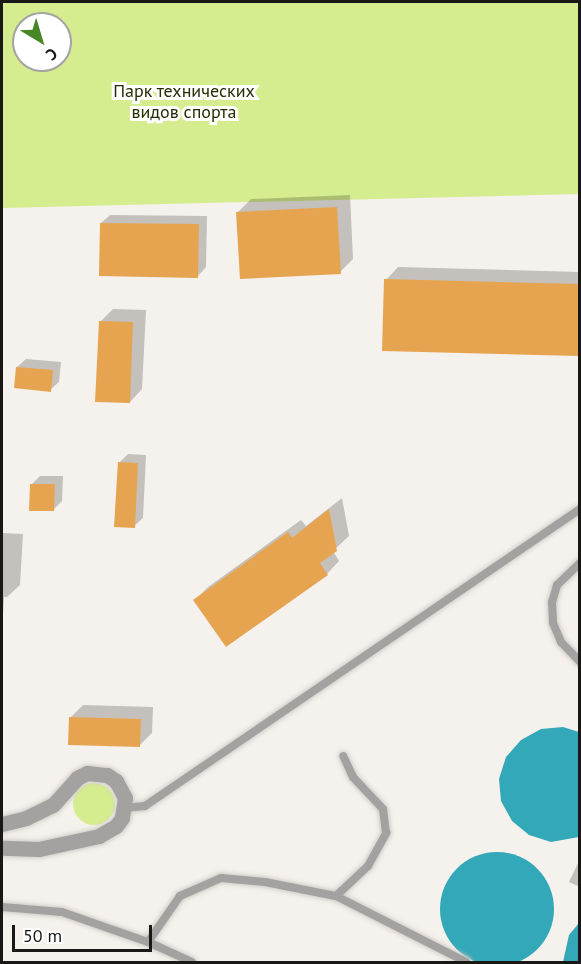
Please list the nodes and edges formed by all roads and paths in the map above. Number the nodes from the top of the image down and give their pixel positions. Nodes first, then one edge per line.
1 (579, 509) edge
2 (579, 563) edge
3 (579, 662) edge
4 (343, 756) dead end
5 (125, 808) junction
6 (2, 824) edge
7 (2, 848) edge
8 (336, 896) junction
9 (2, 907) edge
10 (148, 942) junction
11 (192, 963) edge
12 (466, 963) edge

1 - 5 lane
2 - 3 lane
4 - 8 lane
5 - 6 street
5 - 7 street
8 - 10 lane
8 - 12 lane
9 - 10 lane
10 - 11 lane

